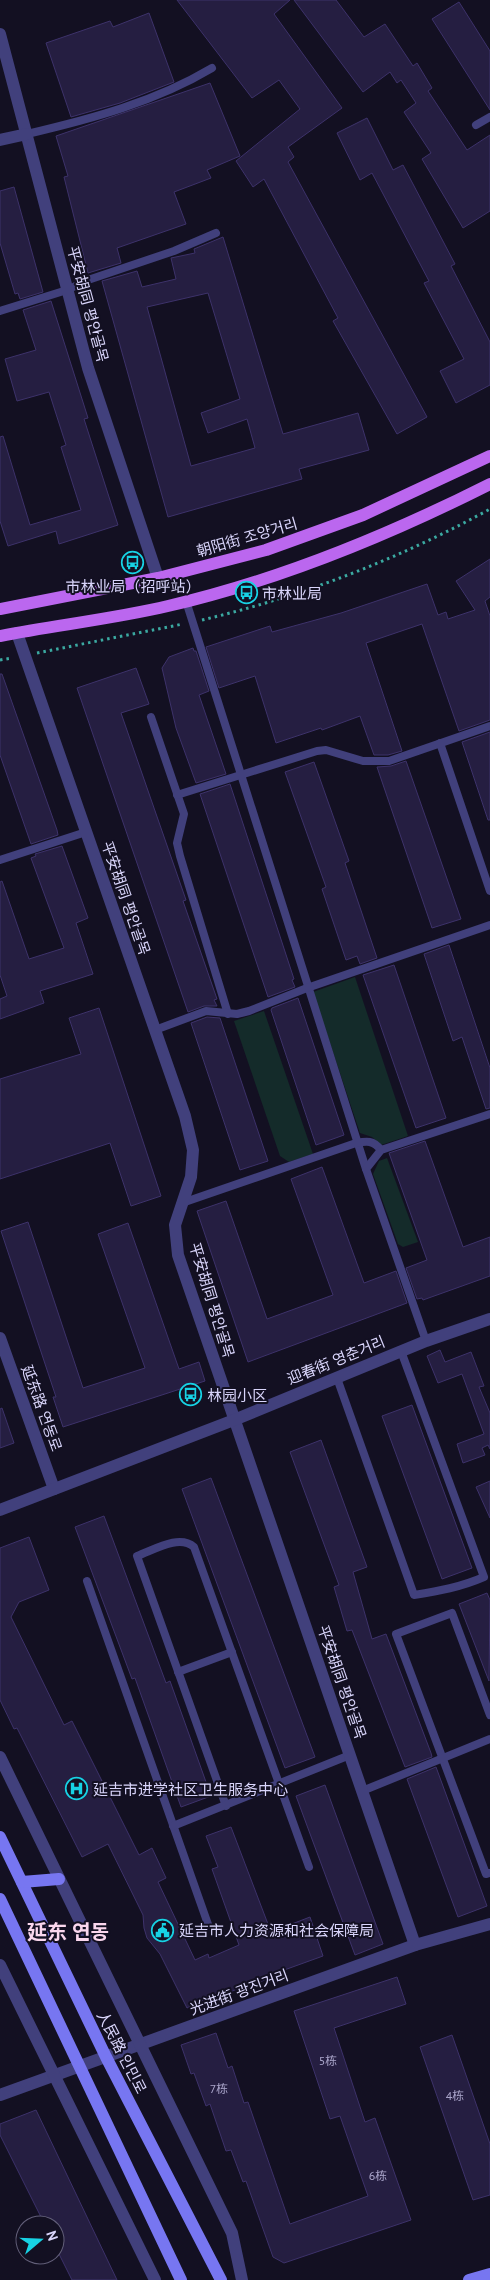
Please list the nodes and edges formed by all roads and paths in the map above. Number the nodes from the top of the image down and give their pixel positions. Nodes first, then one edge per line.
1 (0, 34) edge
2 (212, 68) dead end
3 (490, 117) edge
4 (476, 125) dead end
5 (27, 134) junction
6 (0, 140) edge
7 (216, 233) dead end
8 (67, 290) junction
9 (0, 311) edge
10 (490, 456) edge
11 (490, 484) edge
12 (158, 578) junction
13 (186, 601) junction
14 (0, 609) edge
15 (16, 633) junction
16 (0, 636) edge
17 (151, 717) dead end
18 (490, 726) edge
19 (440, 743) junction
20 (240, 775) junction
21 (177, 795) junction
22 (86, 832) junction
23 (0, 860) edge
24 (490, 891) edge
25 (490, 925) edge
26 (307, 988) junction
27 (228, 1014) junction
28 (155, 1030) junction
29 (490, 1114) edge
30 (356, 1143) junction
31 (381, 1150) junction
32 (366, 1169) junction
33 (182, 1204) junction
34 (490, 1320) edge
35 (0, 1338) edge
36 (426, 1341) junction
37 (402, 1351) junction
38 (336, 1378) junction
39 (234, 1420) junction
40 (54, 1489) junction
41 (0, 1510) edge
42 (86, 1581) dead end
43 (232, 1652) junction
44 (178, 1672) junction
45 (490, 1716) edge
46 (490, 1739) edge
47 (350, 1755) junction
48 (0, 1757) edge
49 (442, 1757) junction
50 (279, 1784) junction
51 (362, 1791) junction
52 (226, 1806) junction
53 (173, 1826) junction
54 (0, 1836) edge
55 (309, 1867) dead end
56 (490, 1873) edge
57 (60, 1879) junction
58 (22, 1882) junction
59 (0, 1899) edge
60 (490, 1924) edge
61 (209, 1927) dead end
62 (416, 1945) junction
63 (0, 1965) edge
64 (140, 2045) junction
65 (106, 2057) junction
66 (80, 2067) junction
67 (54, 2076) junction
68 (0, 2095) edge
69 (490, 2274) edge
70 (155, 2280) edge
71 (181, 2280) edge
72 (221, 2280) edge
73 (242, 2280) edge
74 (469, 2280) edge

1 - 5 street, 平安胡同 평안골목
2 - 5 lane
3 - 4 lane
5 - 6 street
5 - 8 street, 平安胡同 평안골목
7 - 8 lane
8 - 9 lane
8 - 12 street, 平安胡同 평안골목
10 - 12 main road, 朝阳街 조양거리
11 - 13 main road
12 - 14 main road, 朝阳街 조양거리
13 - 15 main road
13 - 20 lane
15 - 16 main road
15 - 22 street, 平安胡同 평안골목
17 - 21 lane
18 - 19 lane
19 - 20 lane
19 - 24 lane
20 - 21 lane
20 - 26 lane
21 - 27 lane
22 - 23 lane
22 - 28 street, 平安胡同 평안골목
25 - 26 lane
26 - 27 lane
26 - 30 lane
27 - 28 lane
28 - 33 street, 平安胡同 평안골목
29 - 31 lane
30 - 31 lane
30 - 32 lane
30 - 33 lane
31 - 32 lane
32 - 36 lane
33 - 39 street, 平安胡同 평안골목
34 - 36 street, 迎春街 영춘거리
35 - 40 street, 延东路 연동로
36 - 37 street, 迎春街 영춘거리
37 - 38 street, 迎春街 영춘거리
37 - 38 lane
38 - 39 street, 迎春街 영춘거리
39 - 40 street, 迎春街 영춘거리
39 - 47 street, 平安胡同 평안골목
40 - 41 street, 迎春街 영춘거리
42 - 53 lane
43 - 44 lane
43 - 44 lane
43 - 50 lane
44 - 52 lane
45 - 49 lane
46 - 49 lane
47 - 50 lane
47 - 51 street, 平安胡同 평안골목
48 - 57 street
49 - 51 lane
49 - 56 lane
50 - 52 lane
50 - 55 lane
51 - 62 street, 平安胡同 평안골목
52 - 53 lane
53 - 61 lane
54 - 58 main road, 人民路 인민로
57 - 58 main road
57 - 64 street
58 - 65 main road, 人民路 인민로
59 - 66 main road
60 - 62 street, 光进街 광진거리
62 - 64 street, 光进街 광진거리
63 - 67 street
64 - 65 street, 光进街 광진거리
64 - 73 street
65 - 66 street, 光进街 광진거리
65 - 72 main road, 人民路 인민로
66 - 67 street, 光进街 광진거리
66 - 71 main road
67 - 68 street, 光进街 광진거리
67 - 70 street
69 - 74 main road

